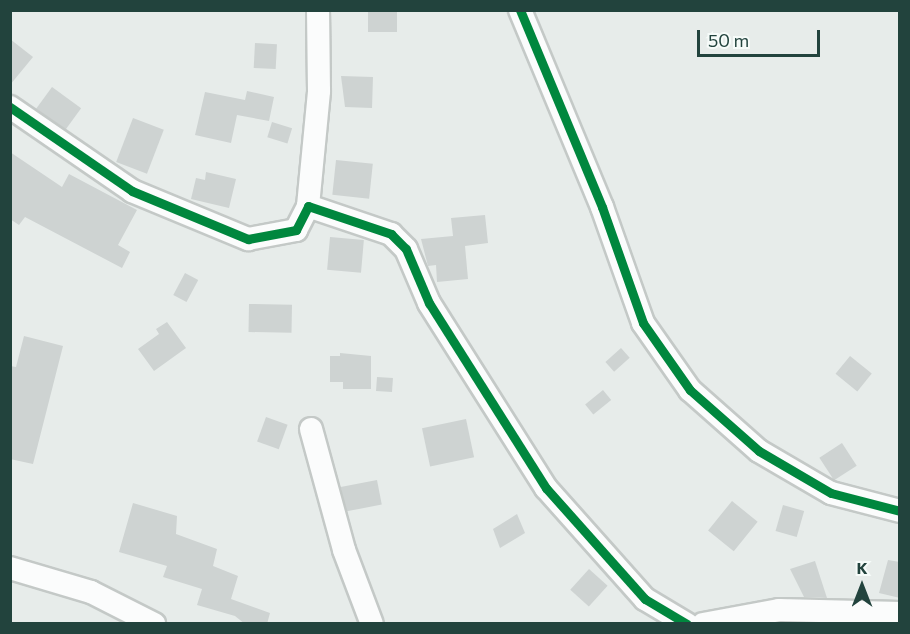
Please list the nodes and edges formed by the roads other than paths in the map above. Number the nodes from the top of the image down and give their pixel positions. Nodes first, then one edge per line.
1 (318, 10) edge
2 (520, 10) edge
3 (10, 107) edge
4 (308, 206) junction
5 (311, 429) dead end
6 (900, 511) edge
7 (10, 568) edge
8 (900, 613) edge
9 (710, 623) edge
10 (154, 624) edge
11 (372, 624) edge
12 (687, 624) edge

1 - 4 street
2 - 6 street
3 - 4 street
4 - 12 street
5 - 11 street
7 - 10 street
8 - 9 street

